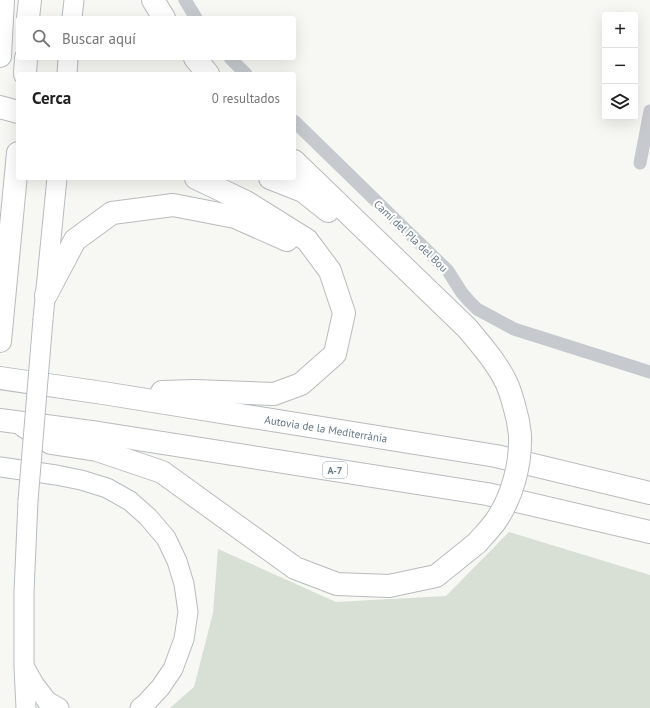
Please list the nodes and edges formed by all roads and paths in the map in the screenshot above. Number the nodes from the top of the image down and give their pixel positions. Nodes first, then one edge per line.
1 (3, 0) edge
2 (30, 0) edge
3 (74, 0) edge
4 (153, 0) edge
5 (185, 0) edge
6 (28, 16) edge
7 (72, 16) edge
8 (163, 16) edge
9 (195, 16) edge
10 (0, 56) edge
11 (26, 60) edge
12 (68, 60) edge
13 (197, 60) edge
14 (232, 60) edge
15 (25, 72) edge
16 (67, 72) edge
17 (206, 72) edge
18 (244, 72) edge
19 (0, 108) edge
20 (650, 111) edge
21 (16, 112) edge
22 (296, 123) edge
23 (296, 163) edge
24 (640, 163) dead end
25 (16, 173) edge
26 (57, 180) edge
27 (200, 180) edge
28 (275, 180) edge
29 (330, 271) junction
30 (46, 294) junction
31 (433, 296) junction
32 (0, 341) edge
33 (650, 372) edge
34 (0, 378) edge
35 (103, 393) junction
36 (9, 421) edge
37 (0, 467) edge
38 (650, 493) edge
39 (650, 532) edge
40 (24, 667) junction
41 (26, 708) edge
42 (59, 708) edge
43 (140, 708) edge

1 - 10 highway
2 - 6 highway
3 - 7 main road
4 - 8 highway
5 - 9 street
11 - 15 highway
12 - 16 main road
13 - 17 highway
14 - 18 street
19 - 21 highway
20 - 24 street
22 - 33 street, Camí del Pla del Bou
23 - 31 highway
25 - 32 highway
26 - 30 main road
27 - 29 highway
28 - 31 highway
29 - 30 highway
29 - 35 highway
30 - 40 main road, bridge
31 - 36 highway, bridge
34 - 35 highway, Autovia de la Mediterrània
35 - 38 highway, Autovia de la Mediterrània
36 - 39 highway, A-7
37 - 43 main road
40 - 41 main road
40 - 42 main road

